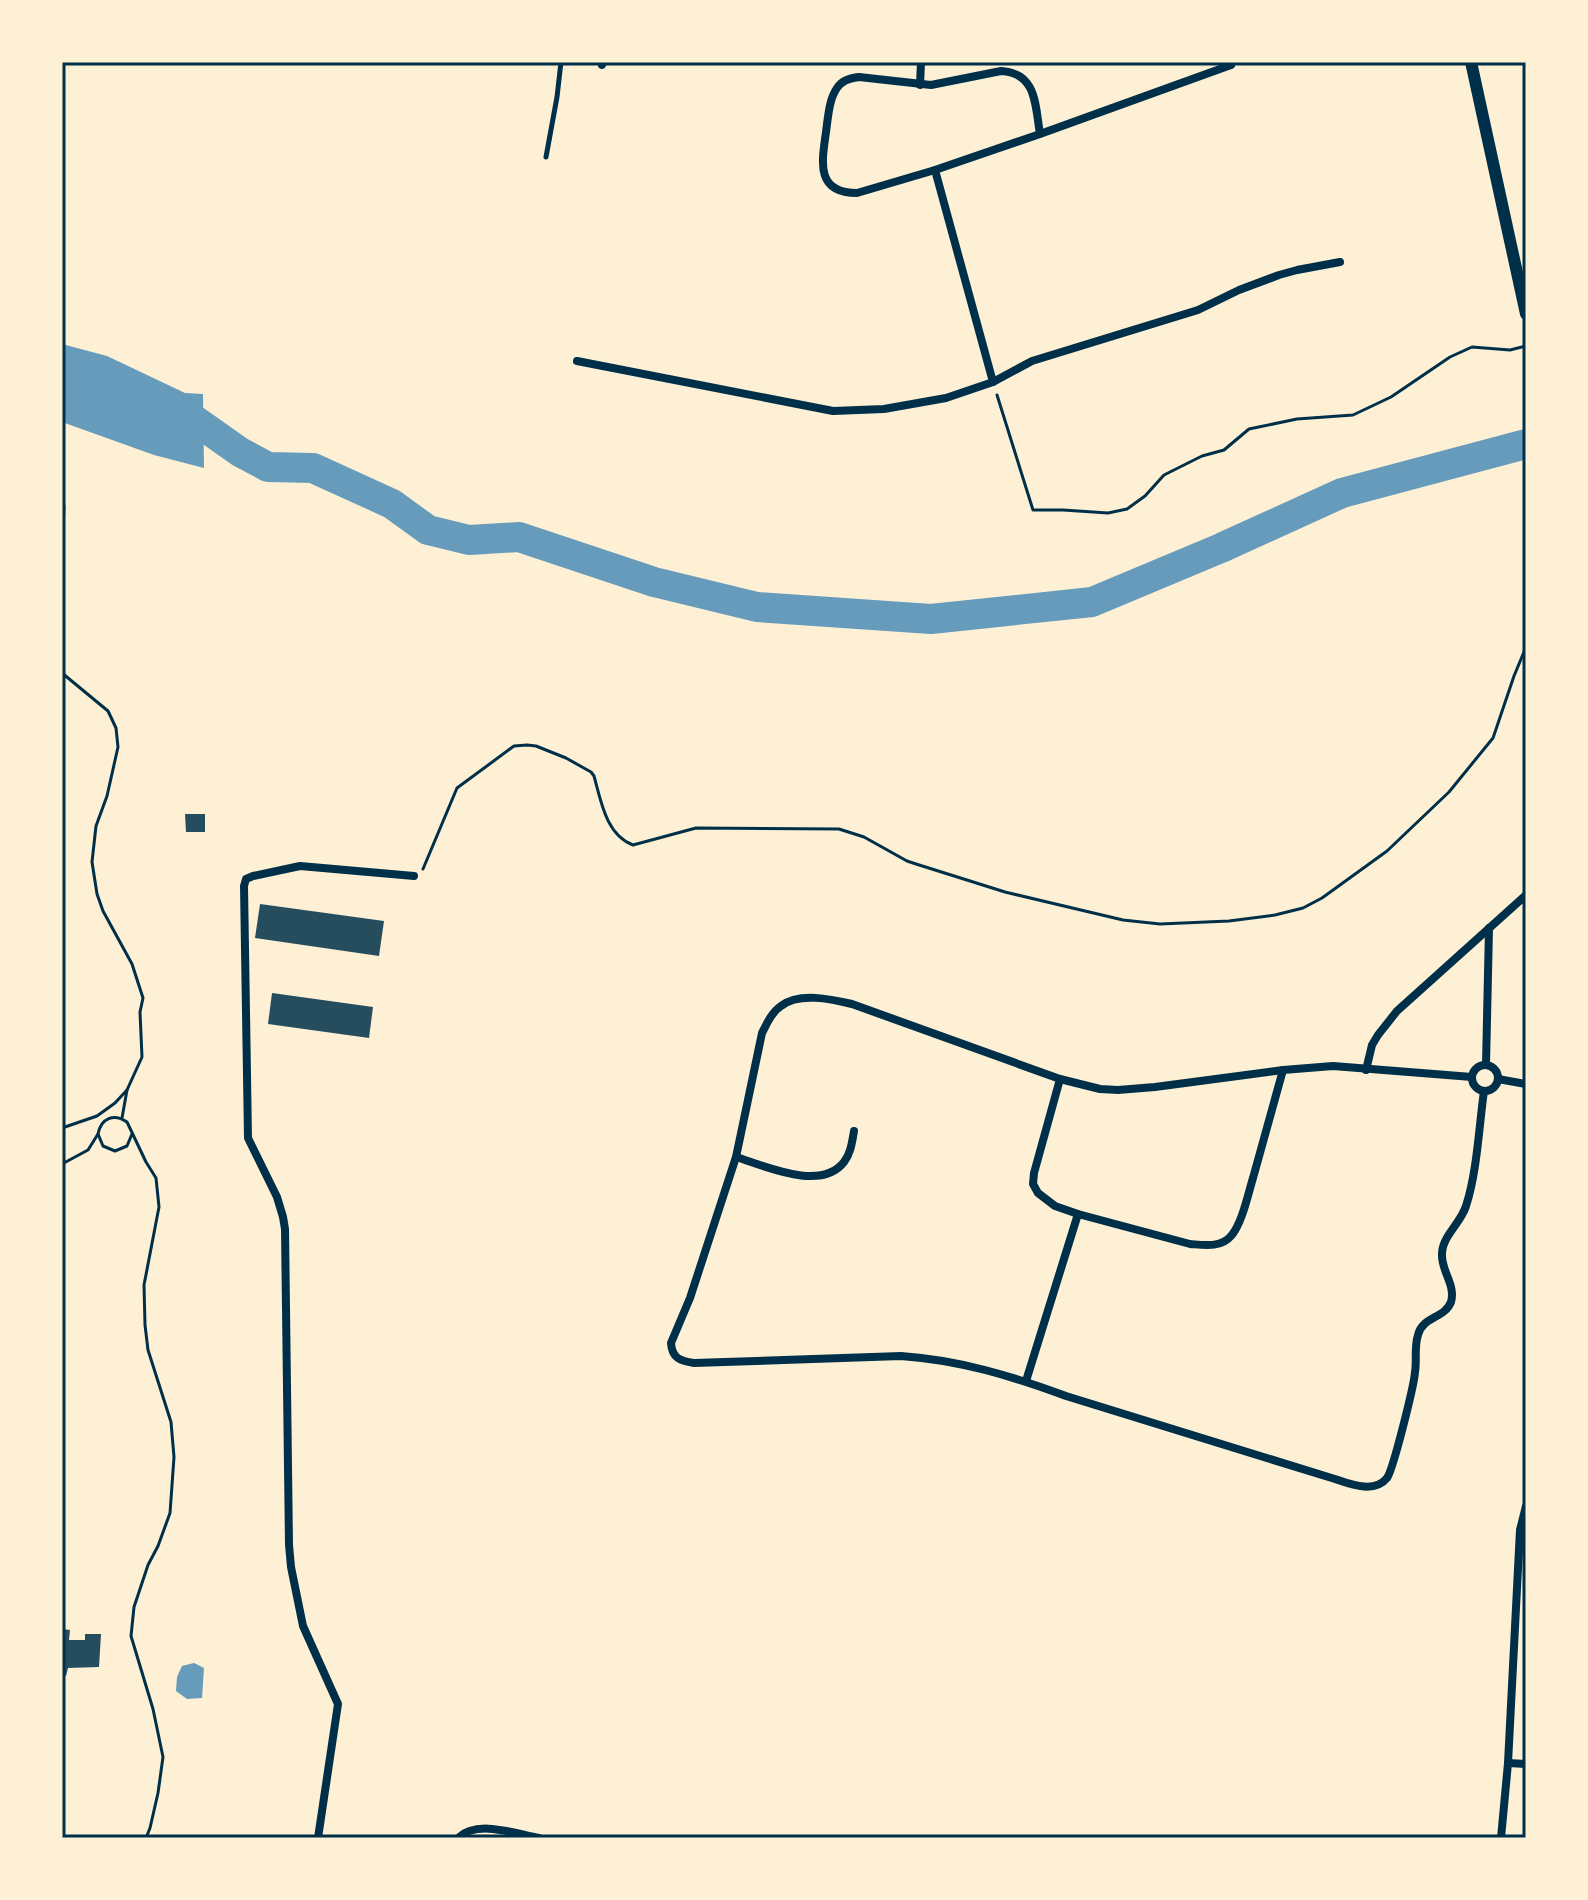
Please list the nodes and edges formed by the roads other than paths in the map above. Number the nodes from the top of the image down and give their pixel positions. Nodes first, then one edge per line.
1 (561, 62) edge
2 (921, 62) edge
3 (1471, 62) edge
4 (1231, 65) dead end
5 (920, 85) junction
6 (1040, 134) junction
7 (546, 157) dead end
8 (935, 170) junction
9 (1340, 262) dead end
10 (1526, 314) edge
11 (577, 361) dead end
12 (993, 382) junction
13 (414, 876) road end
14 (1526, 895) edge
15 (1489, 928) junction
16 (1486, 1065) junction
17 (1283, 1070) junction
18 (1366, 1070) junction
19 (1472, 1077) junction
20 (1060, 1079) junction
21 (1498, 1079) junction
22 (1526, 1084) edge
23 (1484, 1091) junction
24 (854, 1131) dead end
25 (736, 1157) junction
26 (1078, 1214) junction
27 (1026, 1381) junction
28 (1526, 1506) edge
29 (1508, 1763) junction
30 (1526, 1764) edge
31 (318, 1838) edge
32 (458, 1838) edge
33 (539, 1838) edge
34 (1501, 1838) edge

1 - 7 lane
2 - 5 street
3 - 10 street
4 - 6 street
5 - 6 street
5 - 8 street
6 - 8 street
8 - 12 street
9 - 12 street
11 - 12 street
13 - 31 street
14 - 15 street
15 - 16 street
15 - 18 street
16 - 19 street
16 - 21 street
17 - 18 street
17 - 20 street
17 - 26 street
18 - 19 street
19 - 23 street
20 - 25 street
20 - 26 street
21 - 22 street
21 - 23 street
23 - 27 street
24 - 25 street
25 - 27 street
26 - 27 street
28 - 29 street
29 - 30 street
29 - 34 street
32 - 33 street

